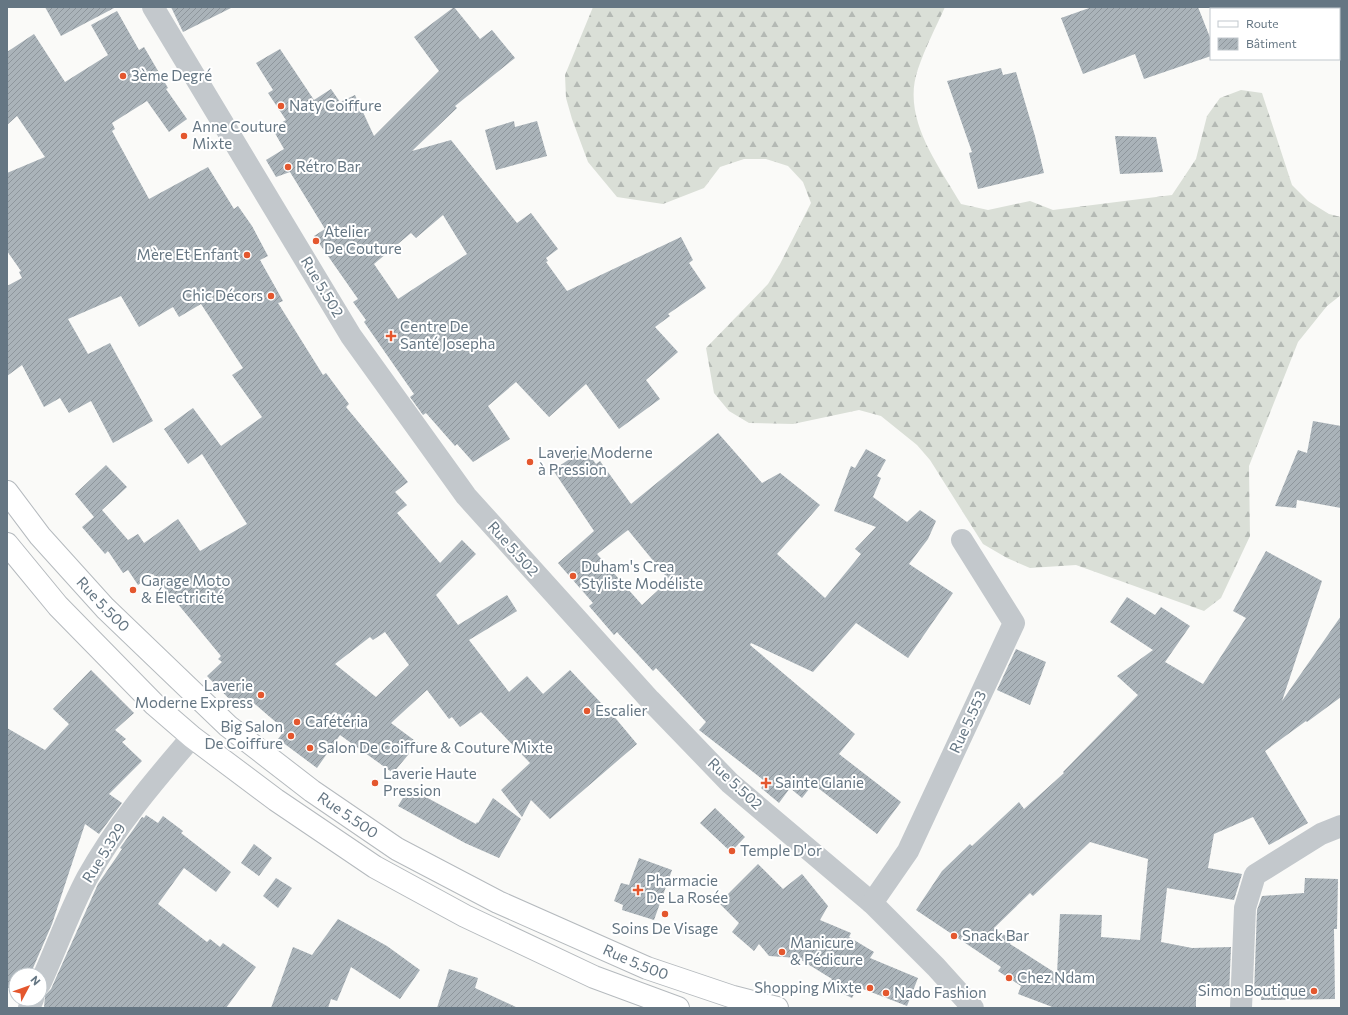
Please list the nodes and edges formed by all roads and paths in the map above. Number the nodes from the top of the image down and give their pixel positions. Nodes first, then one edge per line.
1 (153, 7) edge
2 (7, 492) edge
3 (962, 540) dead end
4 (7, 544) edge
5 (192, 737) junction
6 (1341, 826) edge
7 (872, 904) junction
8 (47, 967) edge
9 (767, 1005) edge
10 (678, 1008) edge
11 (973, 1008) edge
12 (1241, 1008) edge

1 - 7 street, Rue 5.502
2 - 9 main road, Rue 5.500
3 - 7 street, Rue 5.553
4 - 5 main road, Rue 5.500
5 - 8 street, Rue 5.329
5 - 10 main road, Rue 5.500
6 - 12 street
7 - 11 street, Rue 5.502

